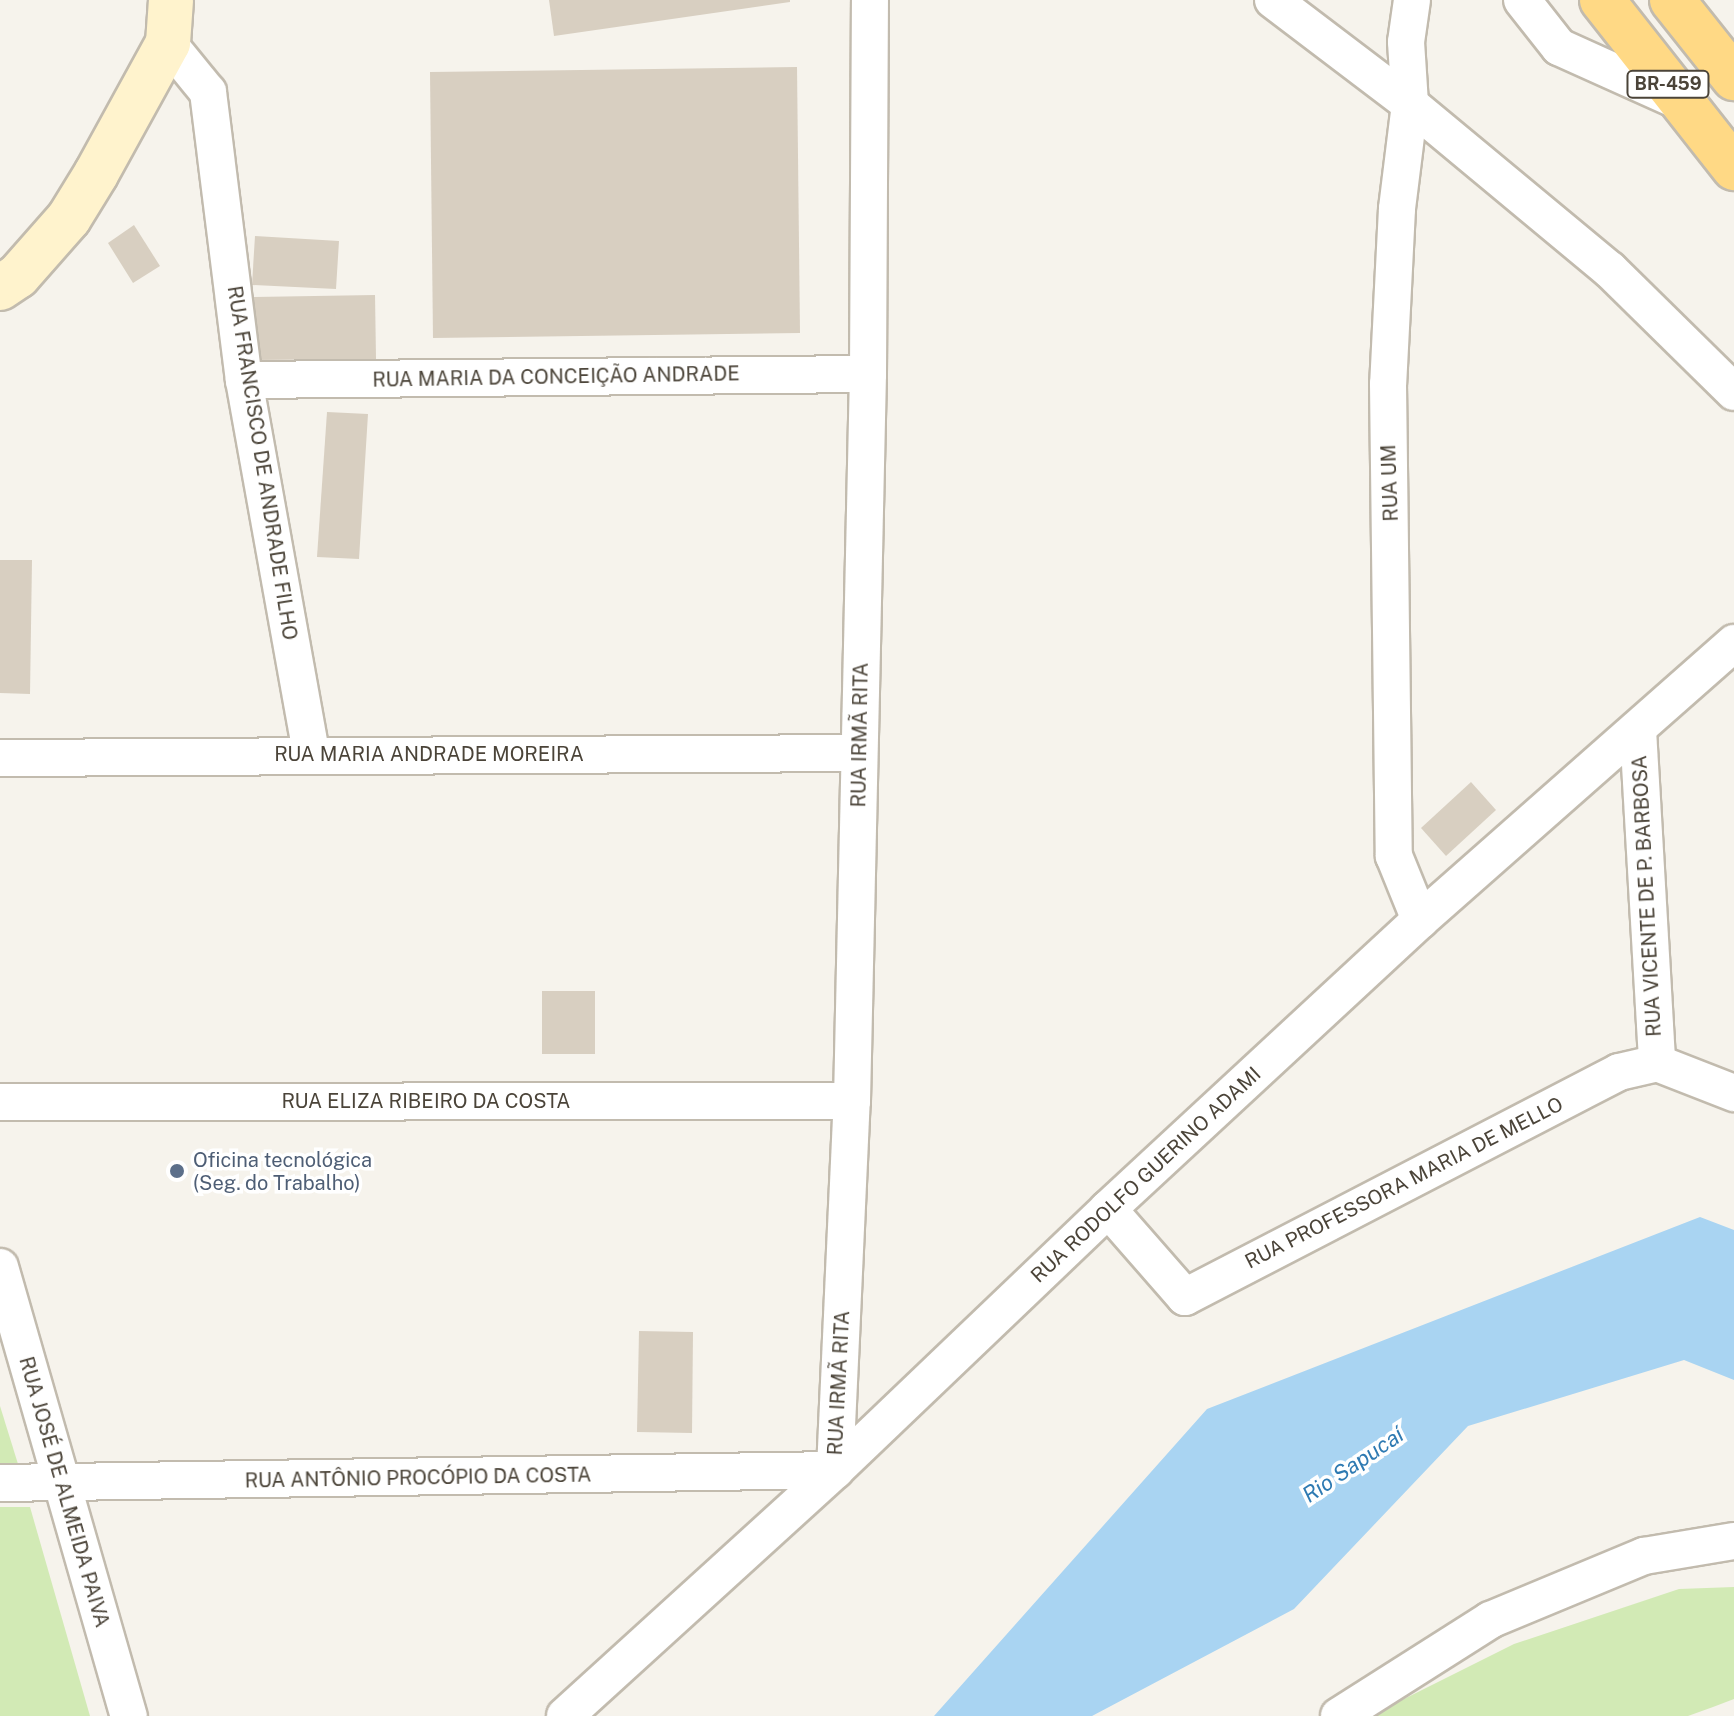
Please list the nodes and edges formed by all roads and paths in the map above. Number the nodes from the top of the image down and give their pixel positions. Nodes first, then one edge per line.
1 (171, 0) edge
2 (870, 0) edge
3 (1273, 0) edge
4 (1412, 0) edge
5 (1522, 0) edge
6 (1602, 0) edge
7 (1672, 0) edge
8 (168, 43) junction
9 (1734, 78) edge
10 (1683, 103) junction
11 (1410, 104) junction
12 (1734, 168) edge
13 (0, 288) edge
14 (868, 374) junction
15 (244, 380) junction
16 (1734, 392) edge
17 (1734, 643) edge
18 (1638, 730) junction
19 (859, 753) junction
20 (311, 754) junction
21 (0, 758) edge
22 (1420, 920) junction
23 (1657, 1063) junction
24 (1734, 1093) edge
25 (852, 1101) junction
26 (0, 1102) edge
27 (1108, 1209) junction
28 (0, 1267) edge
29 (835, 1470) junction
30 (0, 1483) edge
31 (61, 1485) junction
32 (1734, 1541) edge
33 (129, 1716) edge
34 (565, 1716) edge
35 (1339, 1716) edge

1 - 8 main road
2 - 14 street, RUA IRMÃ RITA
3 - 11 street
4 - 11 street, RUA UM
5 - 10 street
6 - 10 highway, BR-459
7 - 9 highway, BR-459
8 - 13 main road
8 - 15 street, RUA FRANCISCO DE ANDRADE FILHO
10 - 12 highway, BR-459
11 - 16 street
11 - 22 street, RUA UM
14 - 15 street, RUA MARIA DA CONCEIÇÃO ANDRADE
14 - 19 street, RUA IRMÃ RITA
15 - 20 street, RUA FRANCISCO DE ANDRADE FILHO
17 - 18 street, RUA RODOLFO GUERINO ADAMI
18 - 22 street, RUA RODOLFO GUERINO ADAMI
18 - 23 street, RUA VICENTE DE P. BARBOSA
19 - 20 street, RUA MARIA ANDRADE MOREIRA
19 - 25 street, RUA IRMÃ RITA
20 - 21 street, RUA MARIA ANDRADE MOREIRA
22 - 27 street, RUA RODOLFO GUERINO ADAMI
23 - 24 street
23 - 27 street, RUA PROFESSORA MARIA DE MELLO
25 - 26 street, RUA ELIZA RIBEIRO DA COSTA
25 - 29 street, RUA IRMÃ RITA
27 - 29 street, RUA RODOLFO GUERINO ADAMI
28 - 31 street, RUA JOSÉ DE ALMEIDA PAIVA
29 - 31 street, RUA ANTÔNIO PROCÓPIO DA COSTA
29 - 34 street, RUA RODOLFO GUERINO ADAMI
30 - 31 street, RUA ANTÔNIO PROCÓPIO DA COSTA
31 - 33 street, RUA JOSÉ DE ALMEIDA PAIVA
32 - 35 street

